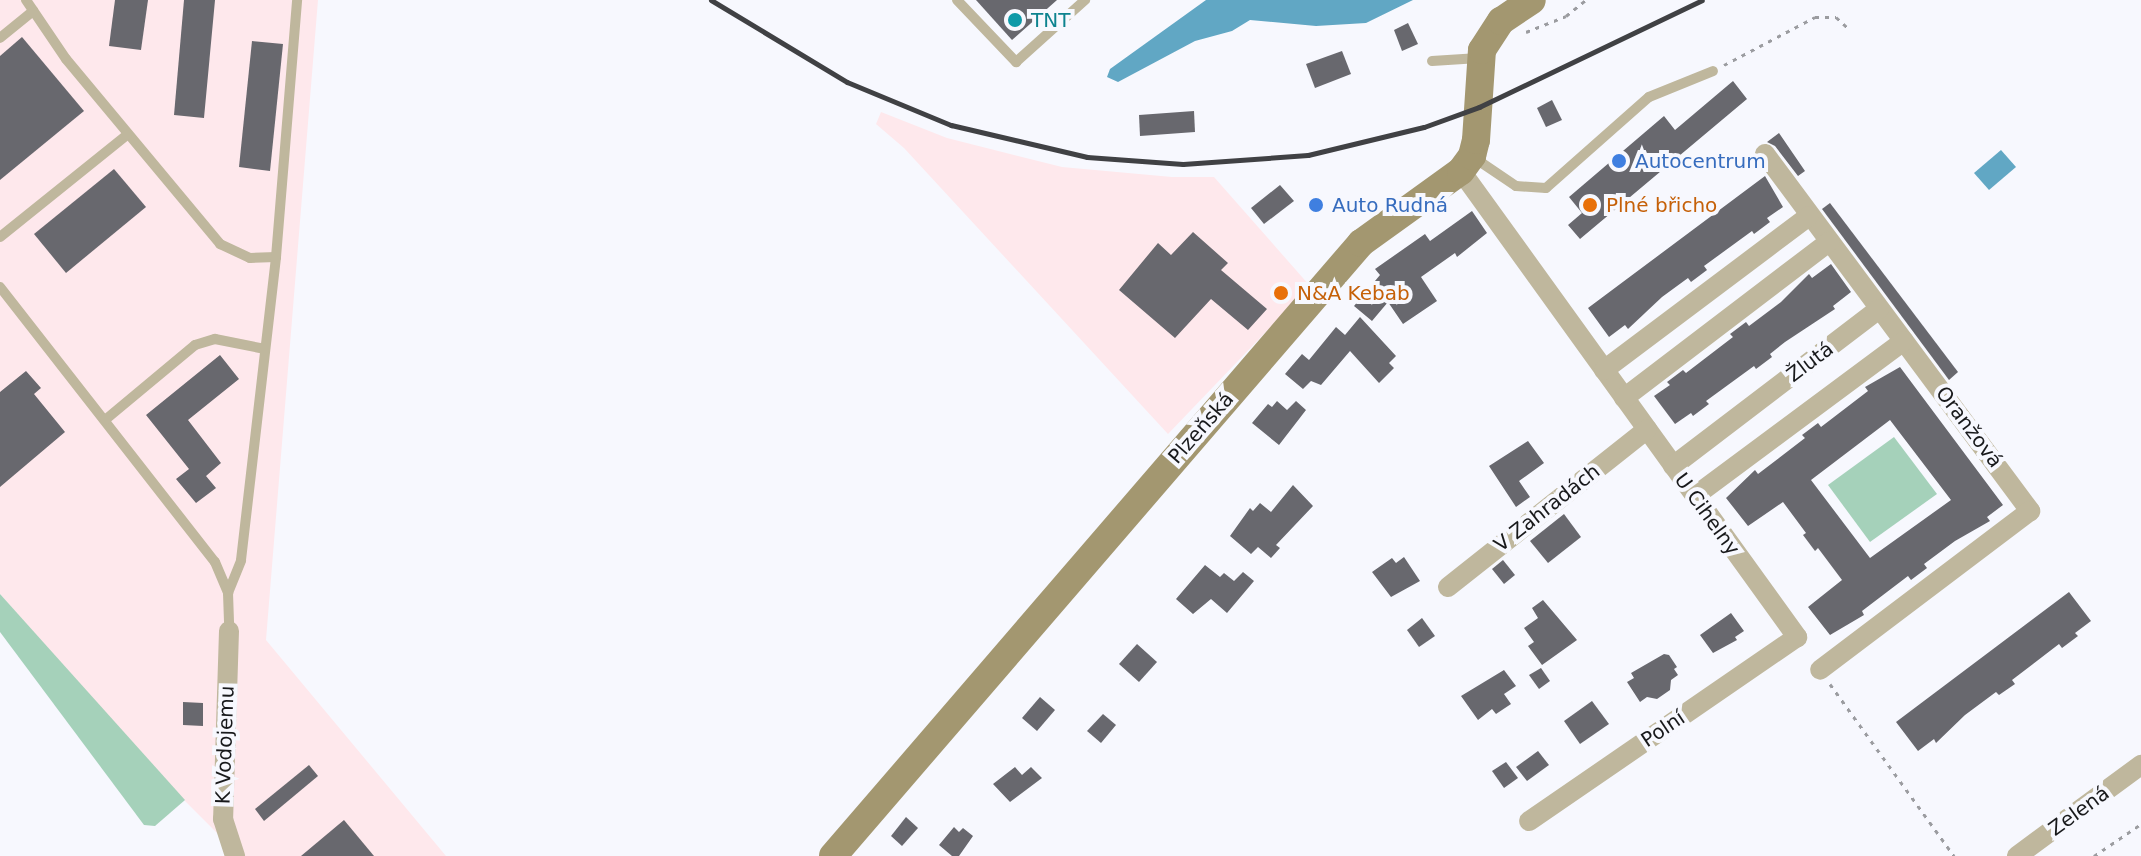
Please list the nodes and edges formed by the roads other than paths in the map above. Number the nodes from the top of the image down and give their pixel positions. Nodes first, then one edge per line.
1 (26, 0) edge
2 (297, 0) edge
3 (957, 0) edge
4 (1085, 0) edge
5 (1532, 0) edge
6 (33, 11) junction
7 (0, 38) edge
8 (1481, 58) junction
9 (1432, 61) dead end
10 (1713, 71) road end
11 (127, 135) junction
12 (1765, 154) dead end
13 (1466, 164) junction
14 (1809, 216) junction
15 (0, 237) edge
16 (1829, 242) junction
17 (276, 257) junction
18 (0, 287) edge
19 (1879, 309) junction
20 (1904, 341) junction
21 (265, 349) junction
22 (1604, 370) junction
23 (1624, 398) junction
24 (105, 420) junction
25 (1647, 429) junction
26 (1673, 466) junction
27 (1695, 496) junction
28 (1448, 587) dead end
29 (228, 593) junction
30 (229, 631) joint
31 (1797, 637) joint
32 (1820, 670) road end
33 (2141, 765) edge
34 (1529, 821) dead end
35 (235, 856) edge
36 (833, 856) edge
37 (2017, 856) edge

1 - 6 lane
2 - 17 lane
3 - 4 lane
5 - 8 main road
6 - 7 lane
6 - 11 lane
8 - 9 lane
8 - 13 main road
10 - 13 lane
11 - 15 lane
11 - 17 lane
12 - 14 street
13 - 22 street, U Cihelny
13 - 36 main road, Plzeňská
14 - 16 street
14 - 22 street
16 - 19 street
16 - 23 street
17 - 21 lane
18 - 24 lane
19 - 20 street
19 - 26 street, Žlutá
20 - 27 street
20 - 32 street, Oranžová
21 - 24 lane
21 - 29 lane
22 - 23 street, U Cihelny
23 - 25 street, U Cihelny
24 - 29 lane
25 - 26 street, U Cihelny
25 - 28 street, V Zahradách
26 - 27 street, U Cihelny
27 - 31 street, U Cihelny
29 - 30 lane
30 - 35 street, K Vodojemu
31 - 34 street, Polní
33 - 37 street, Zelená

